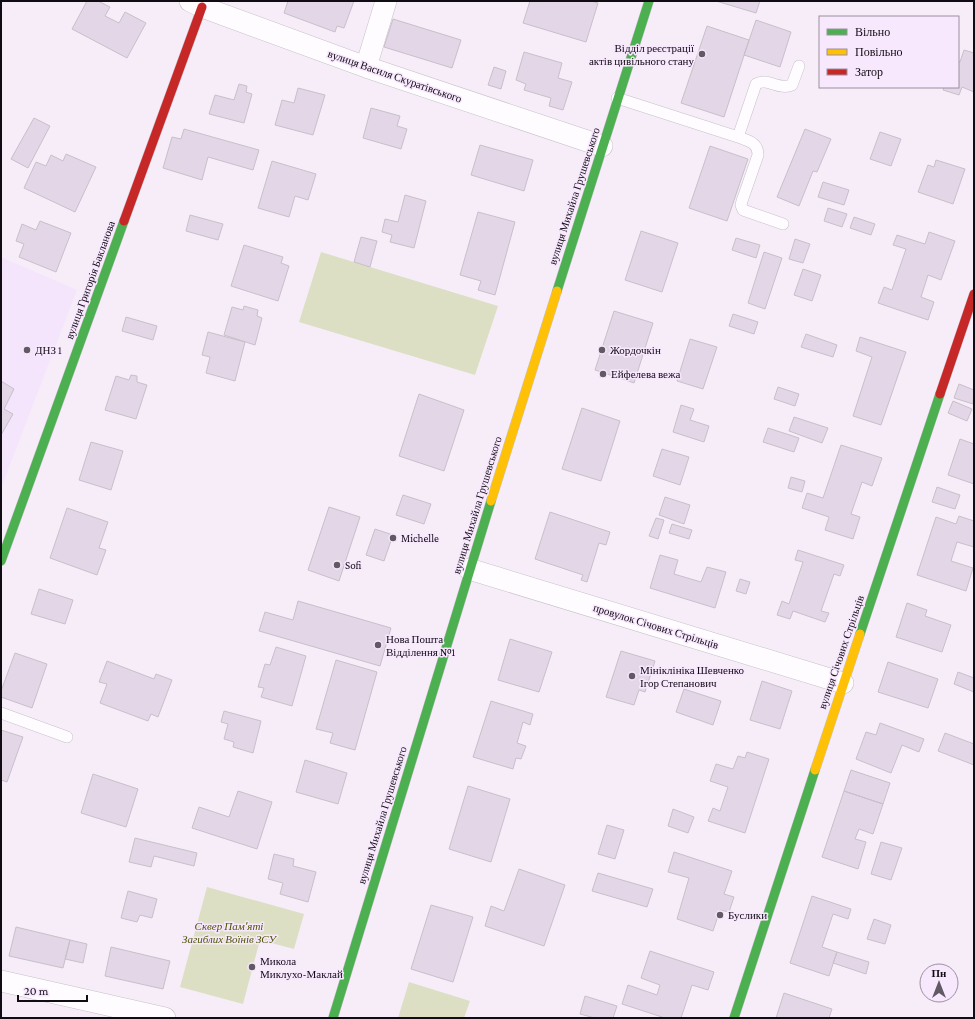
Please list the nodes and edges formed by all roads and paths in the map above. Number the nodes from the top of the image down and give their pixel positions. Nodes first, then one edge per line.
1 (386, 1) edge
2 (649, 1) edge
3 (196, 4) edge
4 (799, 66) dead end
5 (366, 67) junction
6 (617, 98) junction
7 (738, 137) junction
8 (602, 146) junction
9 (783, 224) dead end
10 (974, 294) edge
11 (1, 561) edge
12 (469, 569) junction
13 (843, 683) junction
14 (1, 713) edge
15 (67, 737) dead end
16 (1, 981) edge
17 (165, 1018) edge
18 (332, 1018) edge
19 (734, 1018) edge

1 - 5 street
2 - 6 street, вулиця Михайла Грушевського
3 - 5 street, вулиця Василя Скуратівського
3 - 11 street, вулиця Григорія Бакланова
4 - 7 lane
5 - 8 street, вулиця Василя Скуратівського
6 - 7 lane
6 - 8 street, вулиця Михайла Грушевського
7 - 9 lane
8 - 12 street, вулиця Михайла Грушевського
10 - 13 street, вулиця Січових Стрільців
12 - 13 street, провулок Січових Стрільців
12 - 18 street, вулиця Михайла Грушевського
13 - 19 street, вулиця Січових Стрільців
14 - 15 lane
16 - 17 street

